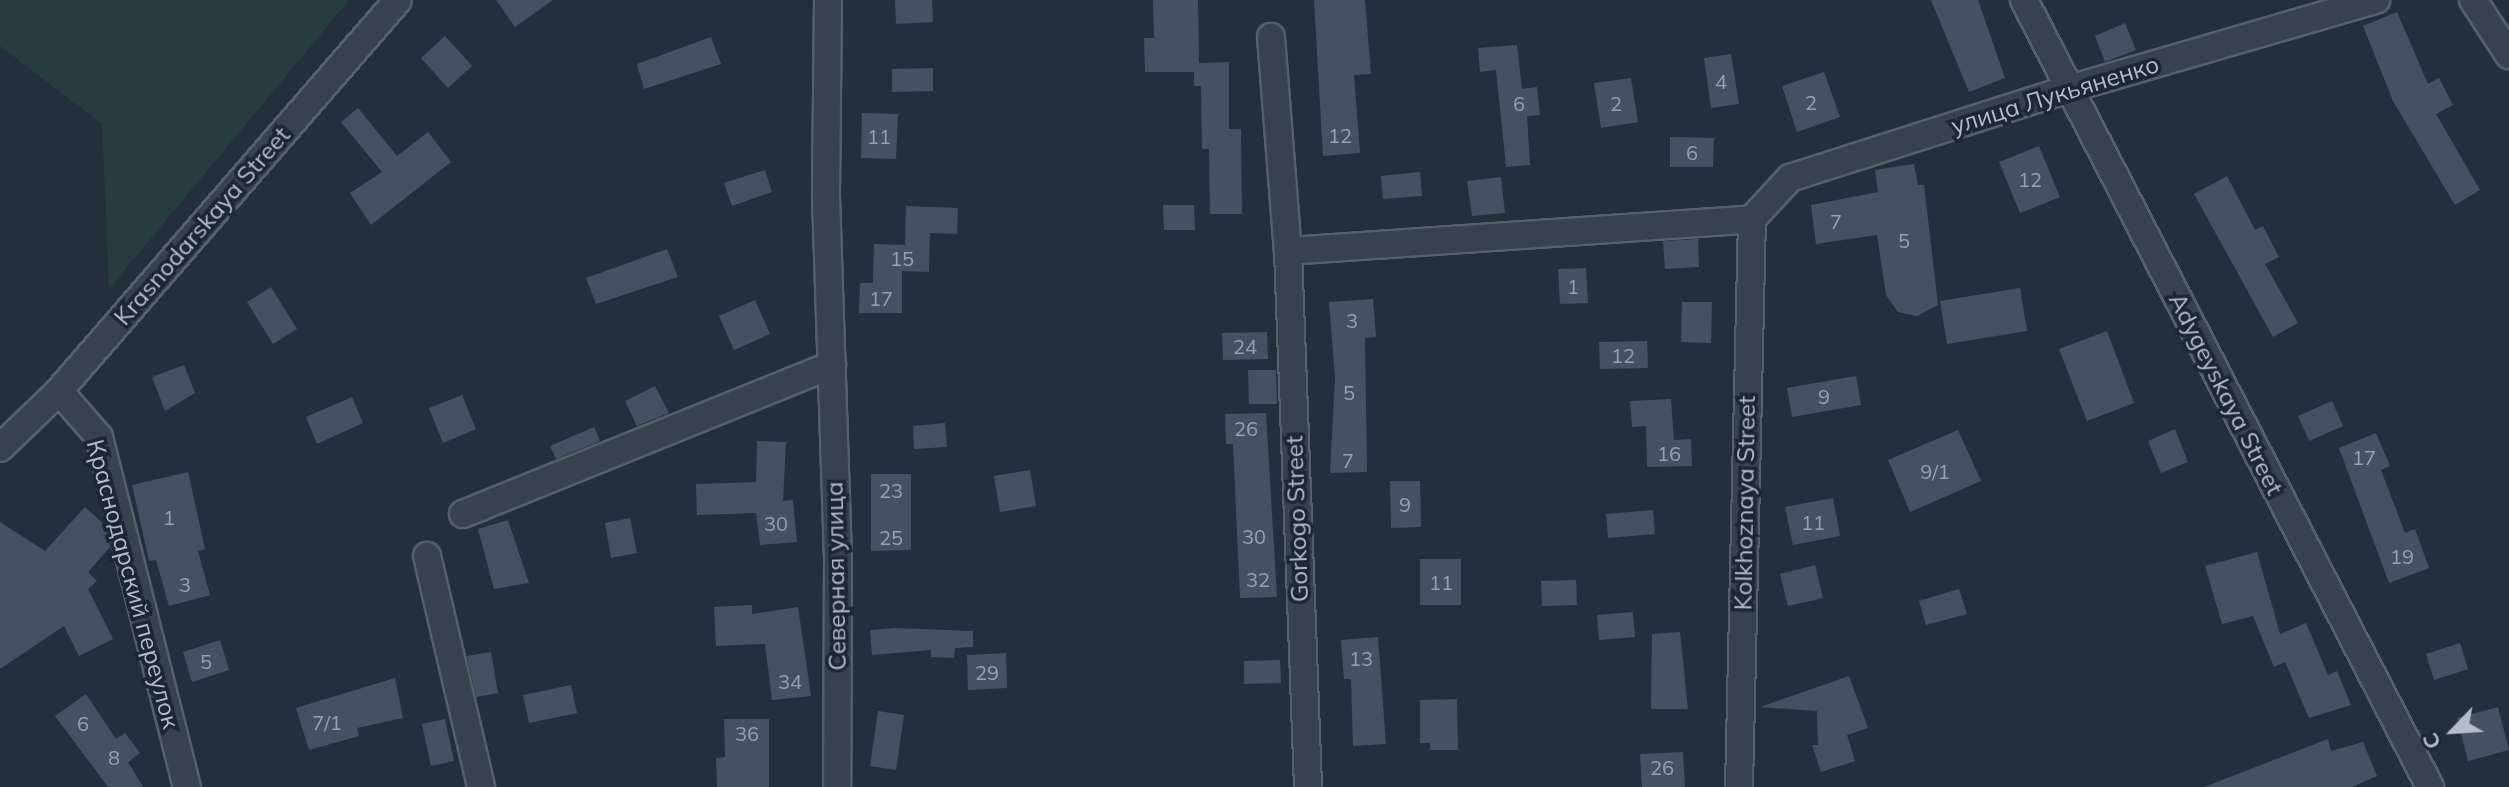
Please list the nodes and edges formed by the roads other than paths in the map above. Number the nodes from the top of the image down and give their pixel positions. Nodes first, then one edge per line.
1 (398, 0) edge
2 (828, 0) edge
3 (2024, 0) edge
4 (2376, 0) edge
5 (2473, 0) edge
6 (1271, 37) dead end
7 (2509, 55) edge
8 (2069, 89) junction
9 (1752, 219) junction
10 (1288, 251) junction
11 (832, 365) junction
12 (59, 391) junction
13 (0, 448) edge
14 (463, 514) dead end
15 (427, 556) dead end
16 (187, 787) edge
17 (481, 787) edge
18 (837, 787) edge
19 (1308, 787) edge
20 (1739, 787) edge
21 (2430, 787) edge

1 - 12 street, Krasnodarskaya Street
2 - 11 street, Северная улица
3 - 8 street, Adygeyskaya Street
4 - 8 street, улица Лукьяненко
5 - 7 street
6 - 10 street, Gorkogo Street
8 - 9 street, улица Лукьяненко
8 - 21 street, Adygeyskaya Street
9 - 10 street
9 - 20 street, Kolkhoznaya Street
10 - 19 street, Gorkogo Street
11 - 14 street
11 - 18 street, Северная улица
12 - 13 street, Krasnodarskaya Street
12 - 16 street, Краснодарский переулок
15 - 17 street

